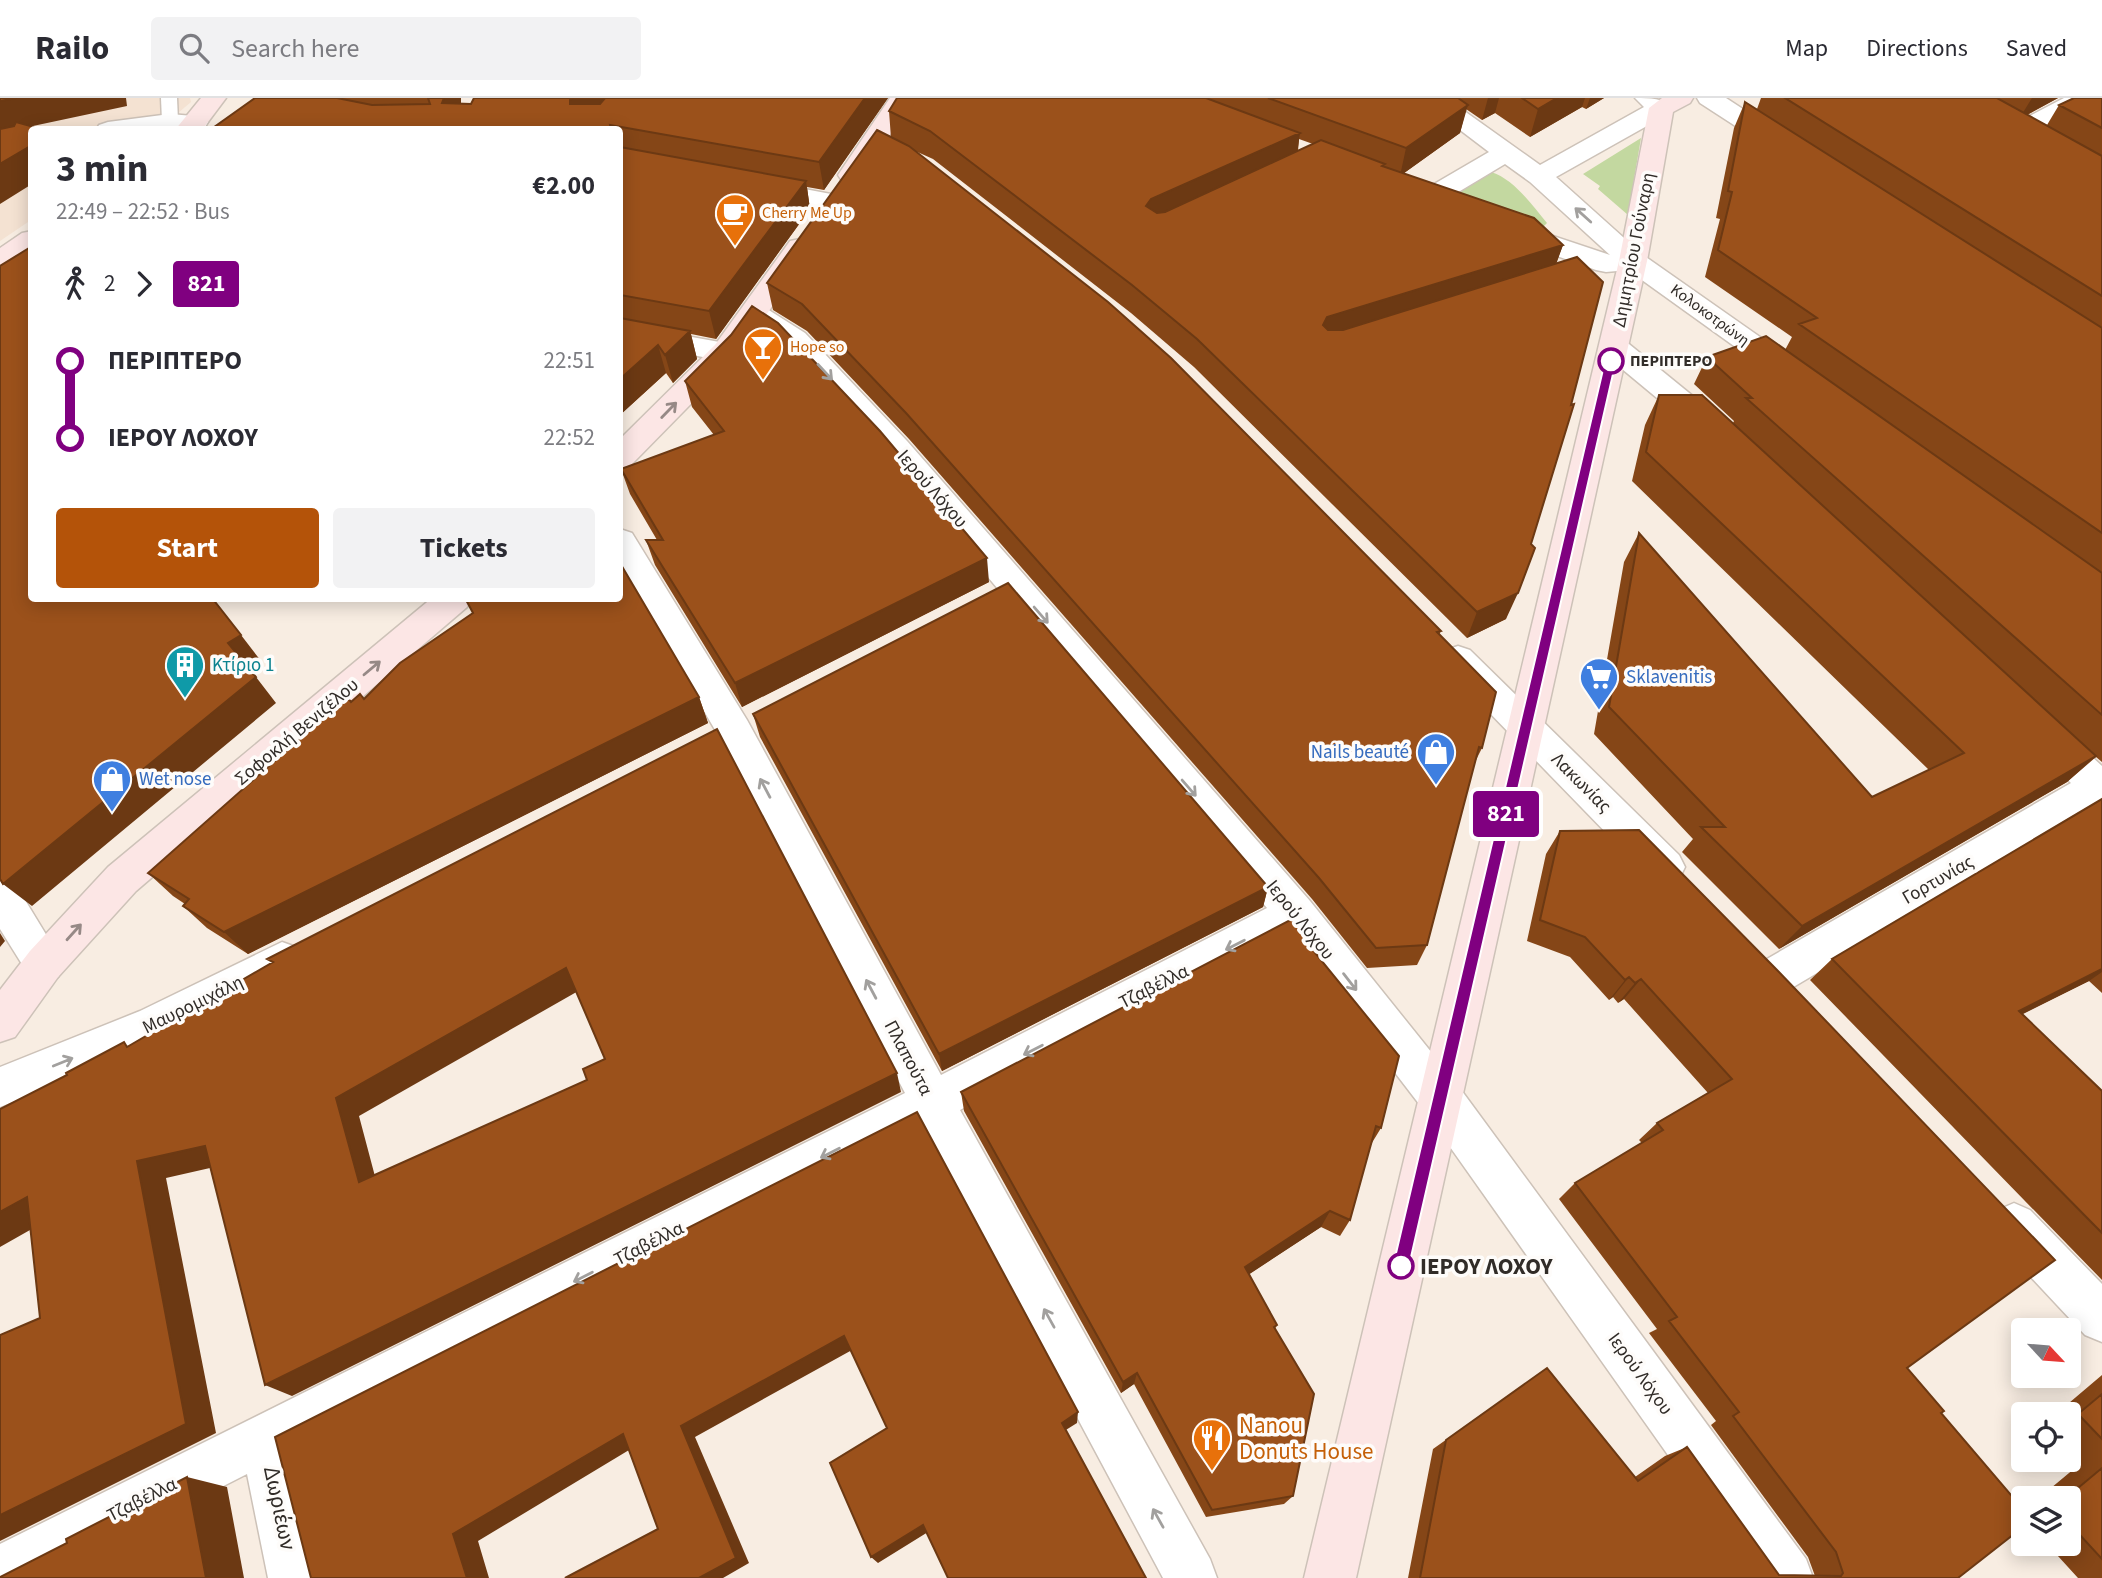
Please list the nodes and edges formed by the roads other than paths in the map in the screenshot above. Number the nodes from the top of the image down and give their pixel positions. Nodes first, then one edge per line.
1 (214, 98) edge
2 (902, 98) edge
3 (1430, 98) edge
4 (1709, 98) edge
5 (2083, 98) edge
6 (1663, 101) edge
7 (181, 118) edge
8 (1994, 118) edge
9 (132, 126) edge
10 (2018, 132) junction
11 (2042, 146) edge
12 (1507, 152) junction
13 (1801, 158) edge
14 (1539, 176) junction
15 (725, 183) edge
16 (831, 202) junction
17 (28, 242) edge
18 (0, 260) edge
19 (1620, 262) junction
20 (1580, 273) edge
21 (754, 313) junction
22 (623, 334) edge
23 (1614, 347) junction
24 (725, 352) junction
25 (1812, 388) edge
26 (1740, 453) edge
27 (623, 454) edge
28 (623, 545) edge
29 (1016, 586) junction
30 (450, 602) edge
31 (979, 605) edge
32 (1440, 640) edge
33 (2017, 710) edge
34 (747, 723) junction
35 (1526, 728) junction
36 (697, 748) edge
37 (2101, 786) edge
38 (1688, 890) edge
39 (0, 894) edge
40 (1296, 913) junction
41 (316, 943) edge
42 (1746, 948) edge
43 (44, 964) junction
44 (1774, 976) junction
45 (1803, 1006) edge
46 (0, 1023) edge
47 (0, 1087) edge
48 (1441, 1098) junction
49 (932, 1102) junction
50 (1986, 1197) edge
51 (2102, 1318) edge
52 (265, 1437) junction
53 (0, 1572) edge
54 (294, 1578) edge
55 (1191, 1578) edge
56 (1330, 1578) edge
57 (1787, 1578) edge

1 - 7 street
2 - 16 street
3 - 12 street, Κολοκοτρώνη
4 - 13 street
5 - 10 street
6 - 14 street, Δημητρίου Γούναρη
6 - 19 street, Δημητρίου Γούναρη
7 - 9 street
8 - 10 street
10 - 11 street
12 - 14 street, Κολοκοτρώνη
12 - 19 street
19 -> 14 street, Κολοκοτρώνη
15 - 16 street
16 - 21 street
17 - 18 street
19 - 20 lane
19 - 23 street, Δημητρίου Γούναρη
19 - 25 street, Κολοκοτρώνη
21 - 24 street
21 -> 29 street, Ιερού Λόχου
22 - 24 street
23 - 26 street
23 - 35 street, Δημητρίου Γούναρη
27 -> 24 street
28 - 34 street, Πλαπούτα
29 - 31 street
29 -> 40 street, Ιερού Λόχου
43 -> 30 street, Σοφοκλή Βενιζέλου
32 - 35 street, Λακωνίας
33 - 37 street
34 - 36 street
49 -> 34 street, Πλαπούτα
35 - 38 street, Λακωνίας
35 - 48 street, Δημητρίου Γούναρη
37 - 44 street, Γορτυνίας
39 - 43 street
40 -> 48 street, Ιερού Λόχου
40 -> 49 street, Τζαβέλλα
47 -> 41 street, Μαυρομιχάλη
42 - 44 street
43 - 46 street, Σοφοκλή Βενιζέλου
44 - 45 street
48 - 56 street, Δημητρίου Γούναρη
48 - 57 street, Ιερού Λόχου
49 -> 52 street, Τζαβέλλα
55 -> 49 street, Πλαπούτα
50 - 51 street
52 - 53 street, Τζαβέλλα
52 - 54 street, Δωριέων

